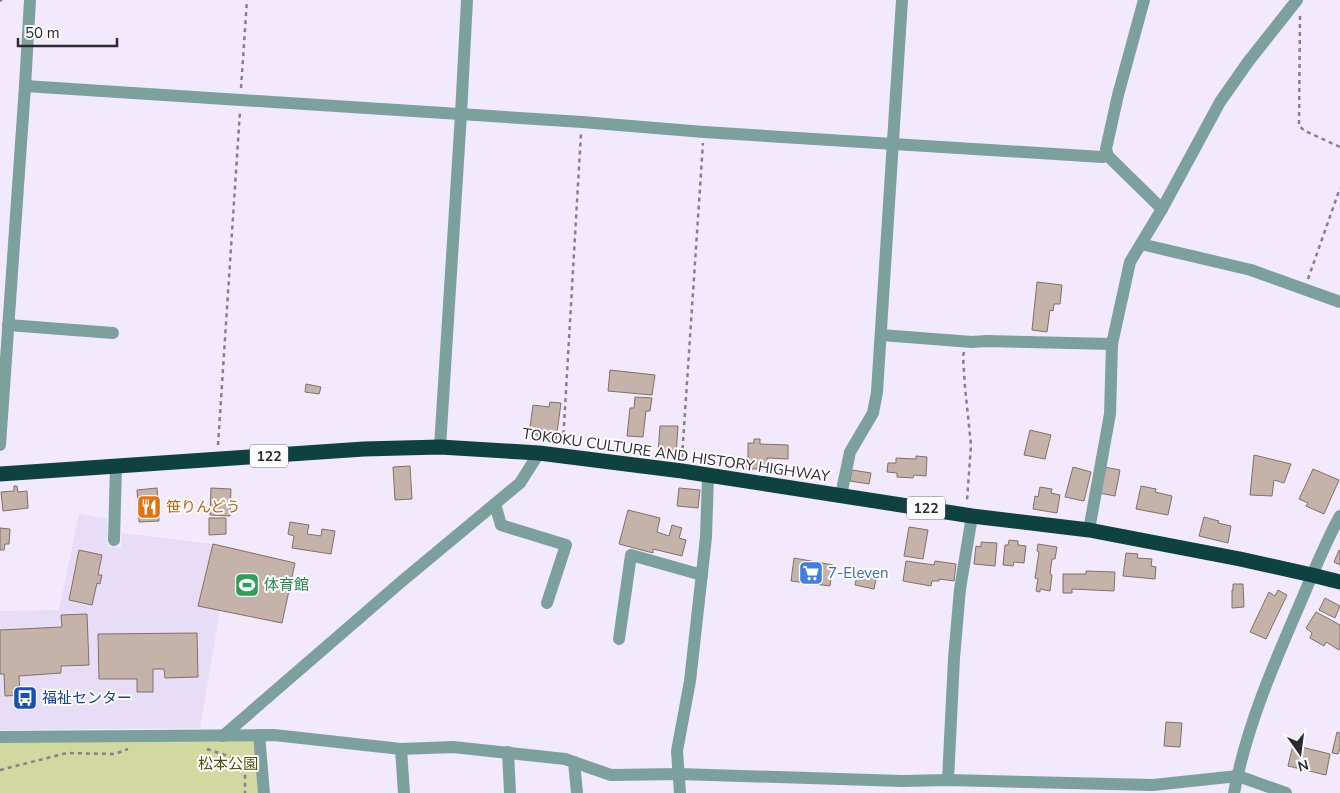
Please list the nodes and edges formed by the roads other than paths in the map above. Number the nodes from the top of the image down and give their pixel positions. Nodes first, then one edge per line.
1 (30, 0) edge
2 (468, 0) edge
3 (902, 0) edge
4 (1144, 0) edge
5 (1299, 5) edge
6 (25, 86) junction
7 (462, 114) junction
8 (892, 143) junction
9 (1108, 156) junction
10 (1162, 208) junction
11 (1141, 244) junction
12 (1340, 302) edge
13 (8, 324) junction
14 (113, 333) dead end
15 (881, 335) junction
16 (1112, 344) junction
17 (2, 377) edge
18 (0, 445) edge
19 (440, 447) junction
20 (539, 453) junction
21 (116, 466) junction
22 (0, 474) edge
23 (708, 476) junction
24 (840, 495) junction
25 (495, 504) junction
26 (969, 515) junction
27 (1340, 516) edge
28 (1089, 530) junction
29 (114, 540) dead end
30 (702, 575) junction
31 (1312, 575) junction
32 (1340, 582) edge
33 (547, 603) dead end
34 (619, 639) dead end
35 (259, 735) junction
36 (223, 736) junction
37 (0, 737) edge
38 (401, 749) junction
39 (508, 752) junction
40 (574, 762) junction
41 (679, 774) junction
42 (1238, 776) junction
43 (948, 780) junction
44 (903, 787) edge
45 (264, 793) edge
46 (404, 793) edge
47 (510, 793) edge
48 (577, 793) edge
49 (680, 793) edge
50 (1234, 793) edge
51 (1286, 793) edge

1 - 6 street
2 - 7 street
3 - 8 street
4 - 9 street
5 - 10 street
6 - 7 street
6 - 13 street
7 - 8 street
7 - 19 street
8 - 9 street
8 - 15 street
9 - 10 street
10 - 11 street
11 - 12 street
11 - 16 street
13 - 14 street
13 - 17 street
15 - 16 street
15 - 24 street
16 - 28 street
17 - 18 street
19 - 20 highway, TOKOKU CULTURE AND HISTORY HIGHWAY / 122
19 - 21 highway, TOKOKU CULTURE AND HISTORY HIGHWAY / 122
20 - 23 highway, TOKOKU CULTURE AND HISTORY HIGHWAY / 122
20 - 25 street
21 - 22 highway, TOKOKU CULTURE AND HISTORY HIGHWAY / 122
21 - 29 street
23 - 24 highway, TOKOKU CULTURE AND HISTORY HIGHWAY / 122
23 - 30 street
24 - 26 highway, TOKOKU CULTURE AND HISTORY HIGHWAY / 122
25 - 33 street
25 - 36 street
26 - 28 highway, TOKOKU CULTURE AND HISTORY HIGHWAY / 122
26 - 43 street
27 - 31 street
28 - 31 highway, TOKOKU CULTURE AND HISTORY HIGHWAY / 122
30 - 34 street
30 - 41 street
31 - 32 highway, TOKOKU CULTURE AND HISTORY HIGHWAY / 122
31 - 42 street
35 - 36 street
35 - 38 street
35 - 45 street
36 - 37 street
38 - 39 street
38 - 46 street
39 - 40 street
39 - 47 street
40 - 41 street
40 - 48 street
41 - 44 street
41 - 49 street
42 - 43 street
42 - 50 street
42 - 51 street
43 - 44 street

